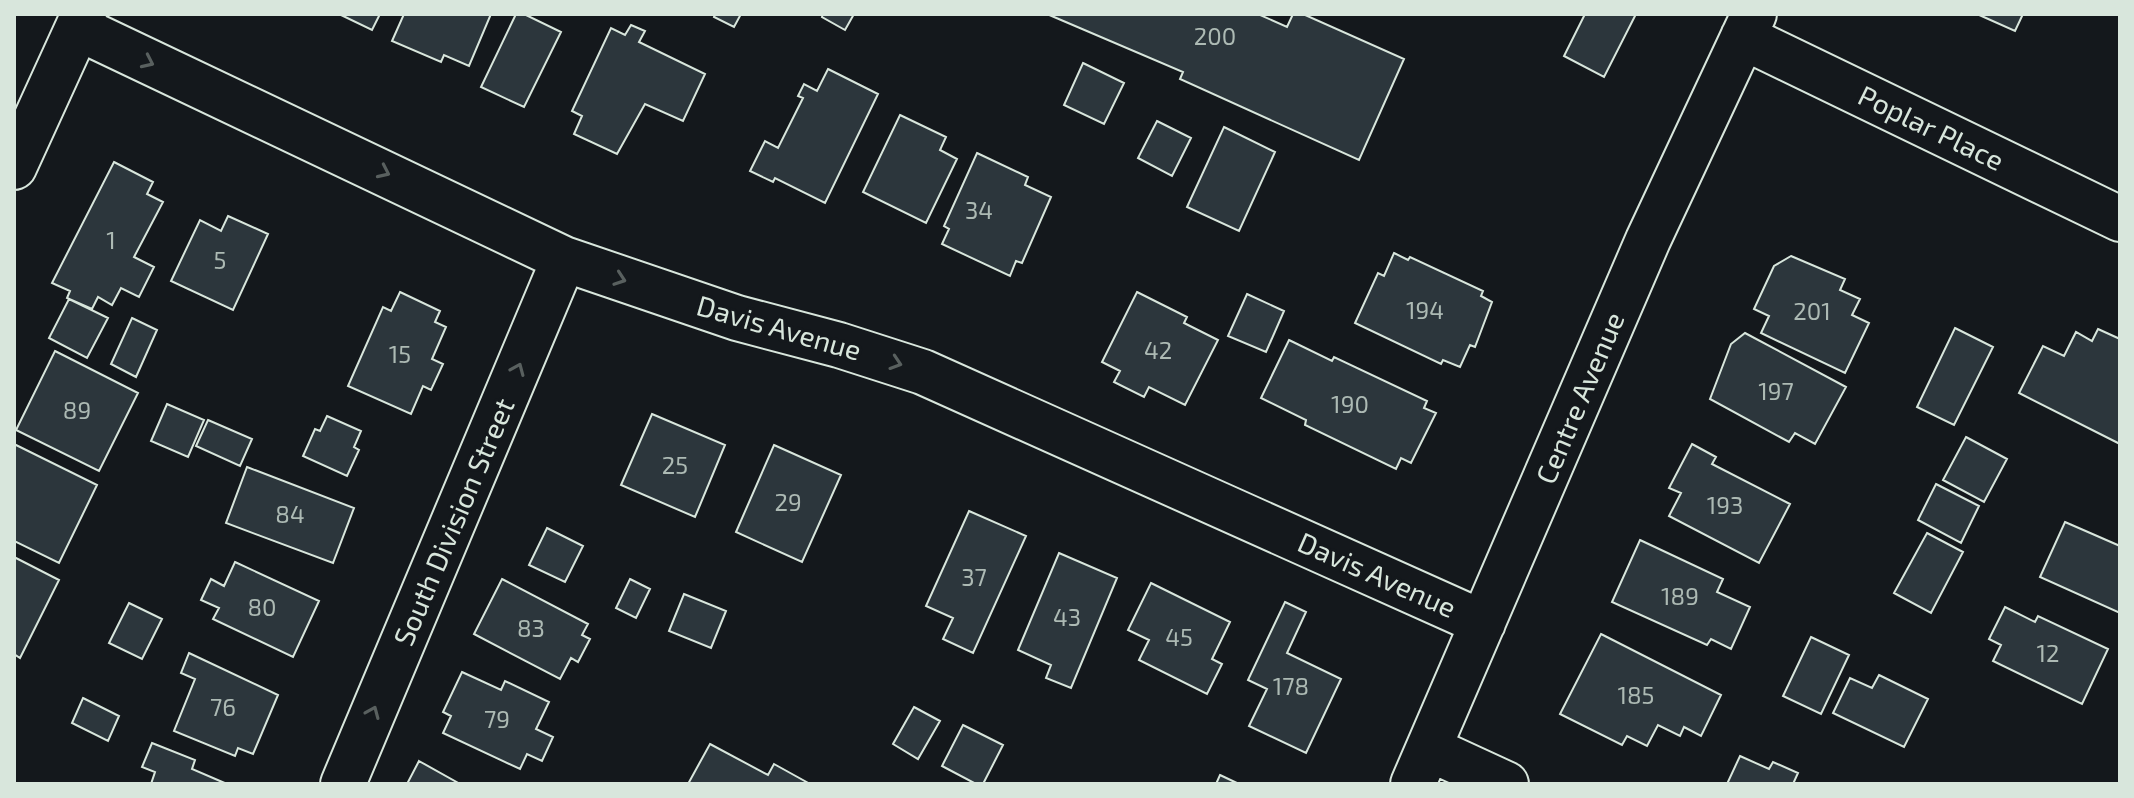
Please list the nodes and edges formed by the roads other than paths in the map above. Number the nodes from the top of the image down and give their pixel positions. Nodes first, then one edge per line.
1 (81, 21) edge
2 (1748, 26) edge
3 (14, 167) edge
4 (2120, 219) edge
5 (564, 259) junction
6 (1483, 623) junction
7 (1421, 766) edge
8 (343, 784) edge
9 (1506, 784) edge

1 - 3 street
1 -> 5 street, Davis Avenue
2 - 4 street, Poplar Place
2 - 6 street, Centre Avenue
5 -> 6 street, Davis Avenue
8 -> 5 street, South Division Street
6 - 7 street, Centre Avenue
7 - 9 street

